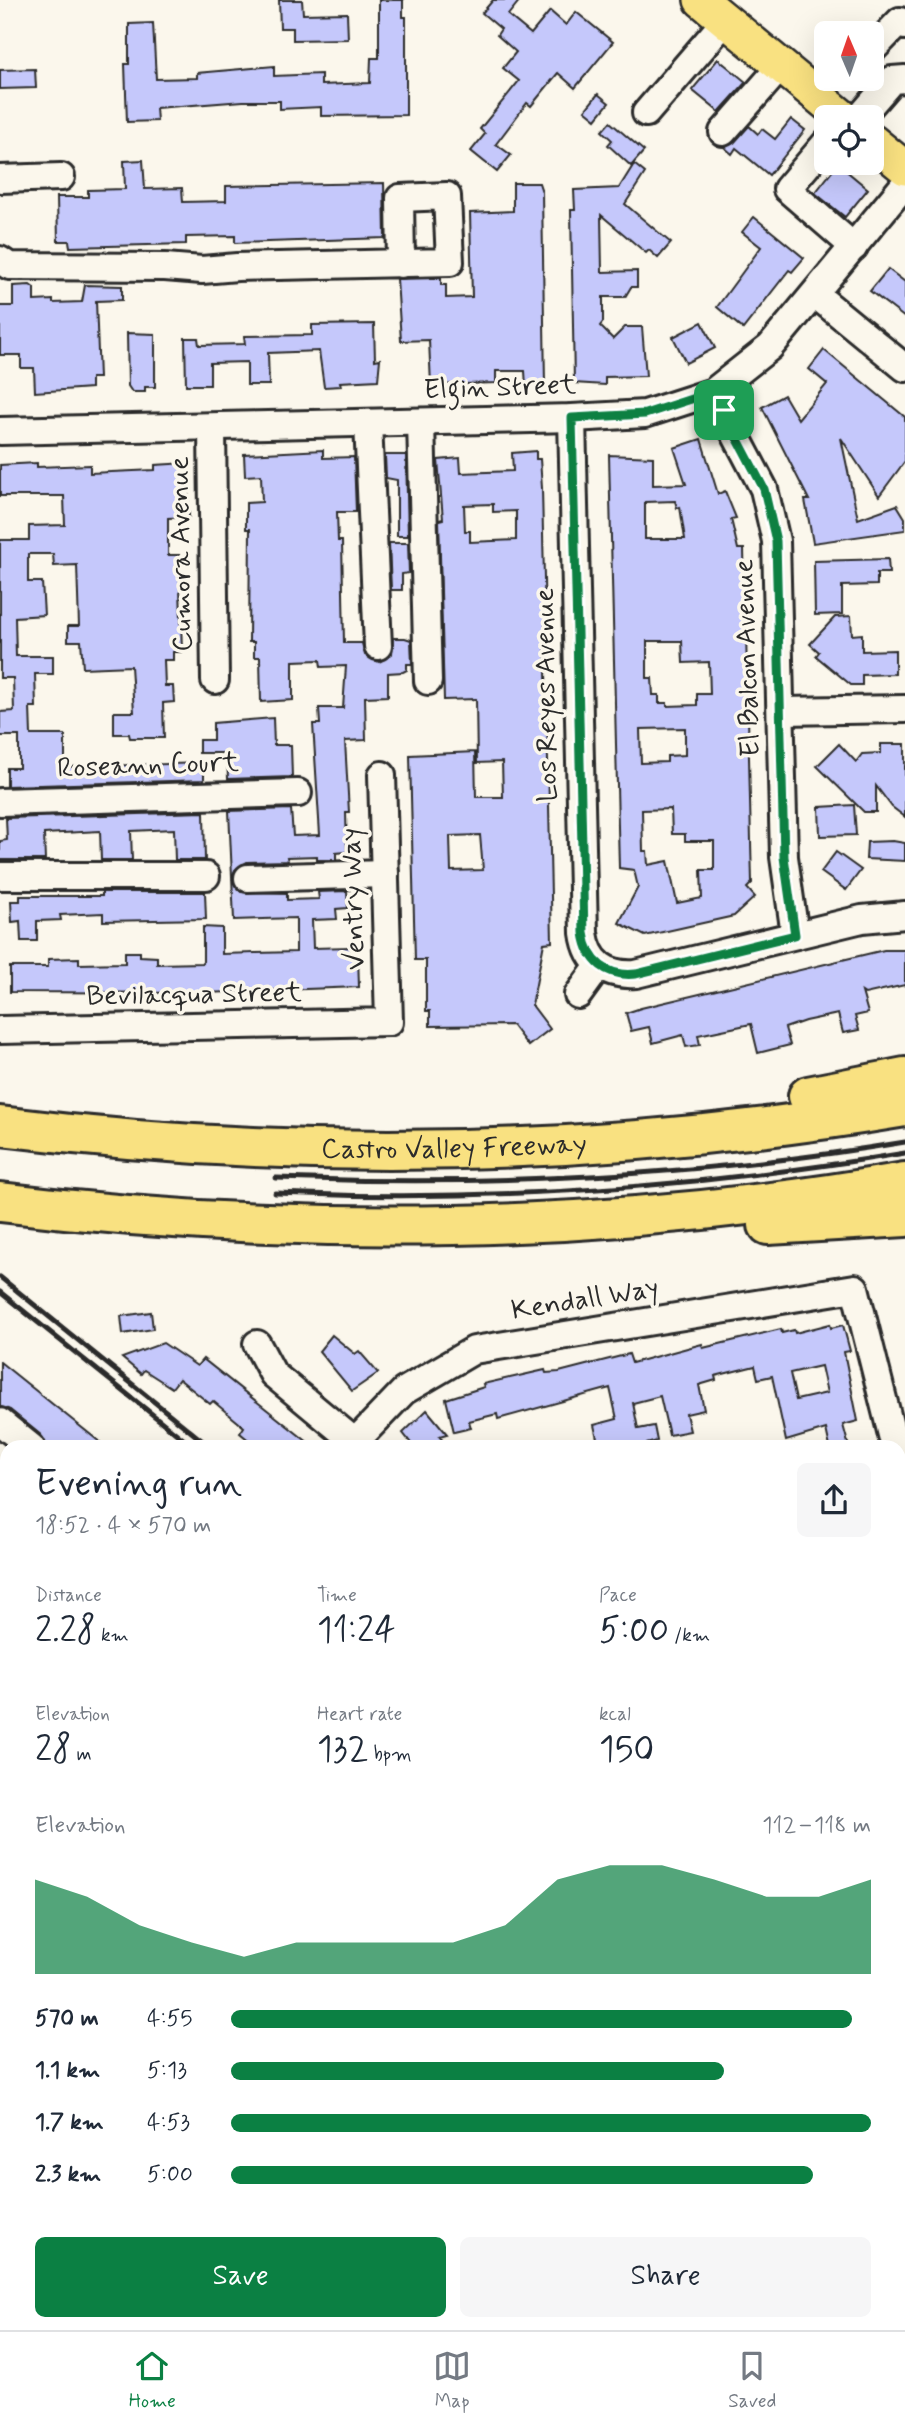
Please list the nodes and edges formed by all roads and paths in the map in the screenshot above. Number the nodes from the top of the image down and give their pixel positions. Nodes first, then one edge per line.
1 (714, 10) edge
2 (905, 26) edge
3 (884, 38) edge
4 (781, 66) junction
5 (884, 69) edge
6 (899, 80) edge
7 (828, 105) edge
8 (873, 105) edge
9 (646, 113) dead end
10 (723, 132) dead end
11 (884, 151) edge
12 (814, 157) edge
13 (905, 168) edge
14 (61, 177) dead end
15 (0, 179) edge
16 (905, 184) edge
17 (854, 247) junction
18 (0, 260) edge
19 (401, 264) dead end
20 (816, 295) junction
21 (905, 368) edge
22 (713, 392) junction
23 (572, 418) junction
24 (421, 422) junction
25 (363, 423) junction
26 (212, 428) junction
27 (0, 431) edge
28 (362, 612) dead end
29 (378, 646) dead end
30 (215, 680) dead end
31 (428, 681) dead end
32 (905, 709) edge
33 (782, 710) junction
34 (382, 775) dead end
35 (298, 793) dead end
36 (0, 802) edge
37 (385, 874) junction
38 (0, 876) edge
39 (206, 876) dead end
40 (248, 878) dead end
41 (905, 915) edge
42 (795, 935) junction
43 (599, 966) junction
44 (578, 995) dead end
45 (389, 1022) joint
46 (0, 1030) edge
47 (905, 1077) edge
48 (905, 1107) edge
49 (0, 1126) edge
50 (596, 1144) junction
51 (905, 1182) edge
52 (0, 1202) edge
53 (905, 1217) edge
54 (602, 1218) junction
55 (257, 1344) dead end
56 (0, 1422) edge
57 (22, 1440) edge
58 (352, 1440) edge
59 (362, 1440) edge
60 (893, 1440) edge

1 - 4 main road
1 - 9 street
2 - 3 street
4 - 7 main road
4 - 10 street
5 - 6 street
6 - 8 street
11 - 13 main road
12 - 17 street
14 - 15 street
16 - 17 street, Elgin Street
17 - 20 street, Elgin Street
18 - 19 street
20 - 21 street
20 - 22 street, Elgin Street
22 - 23 street, Elgin Street
22 - 33 street, El Balcon Avenue
23 - 24 street, Elgin Street
23 - 43 street, Los Reyes Avenue
24 - 25 street, Elgin Street
24 - 31 street
25 - 26 street, Elgin Street
25 - 28 street
25 - 29 street
26 - 27 street, Elgin Street
26 - 30 street, Cumora Avenue
32 - 33 street
33 - 42 street, El Balcon Avenue
34 - 37 street, Ventry Way
35 - 36 street, Roseann Court
37 - 40 street
37 - 45 street, Ventry Way
38 - 39 street
41 - 42 street
42 - 43 street
43 - 44 street
45 - 46 street, Bevilacqua Street
47 - 50 highway
48 - 50 highway, Castro Valley Freeway
49 - 50 highway, Castro Valley Freeway
51 - 54 highway
52 - 54 highway
53 - 54 highway
55 - 58 street
56 - 57 street
59 - 60 street, Kendall Way

